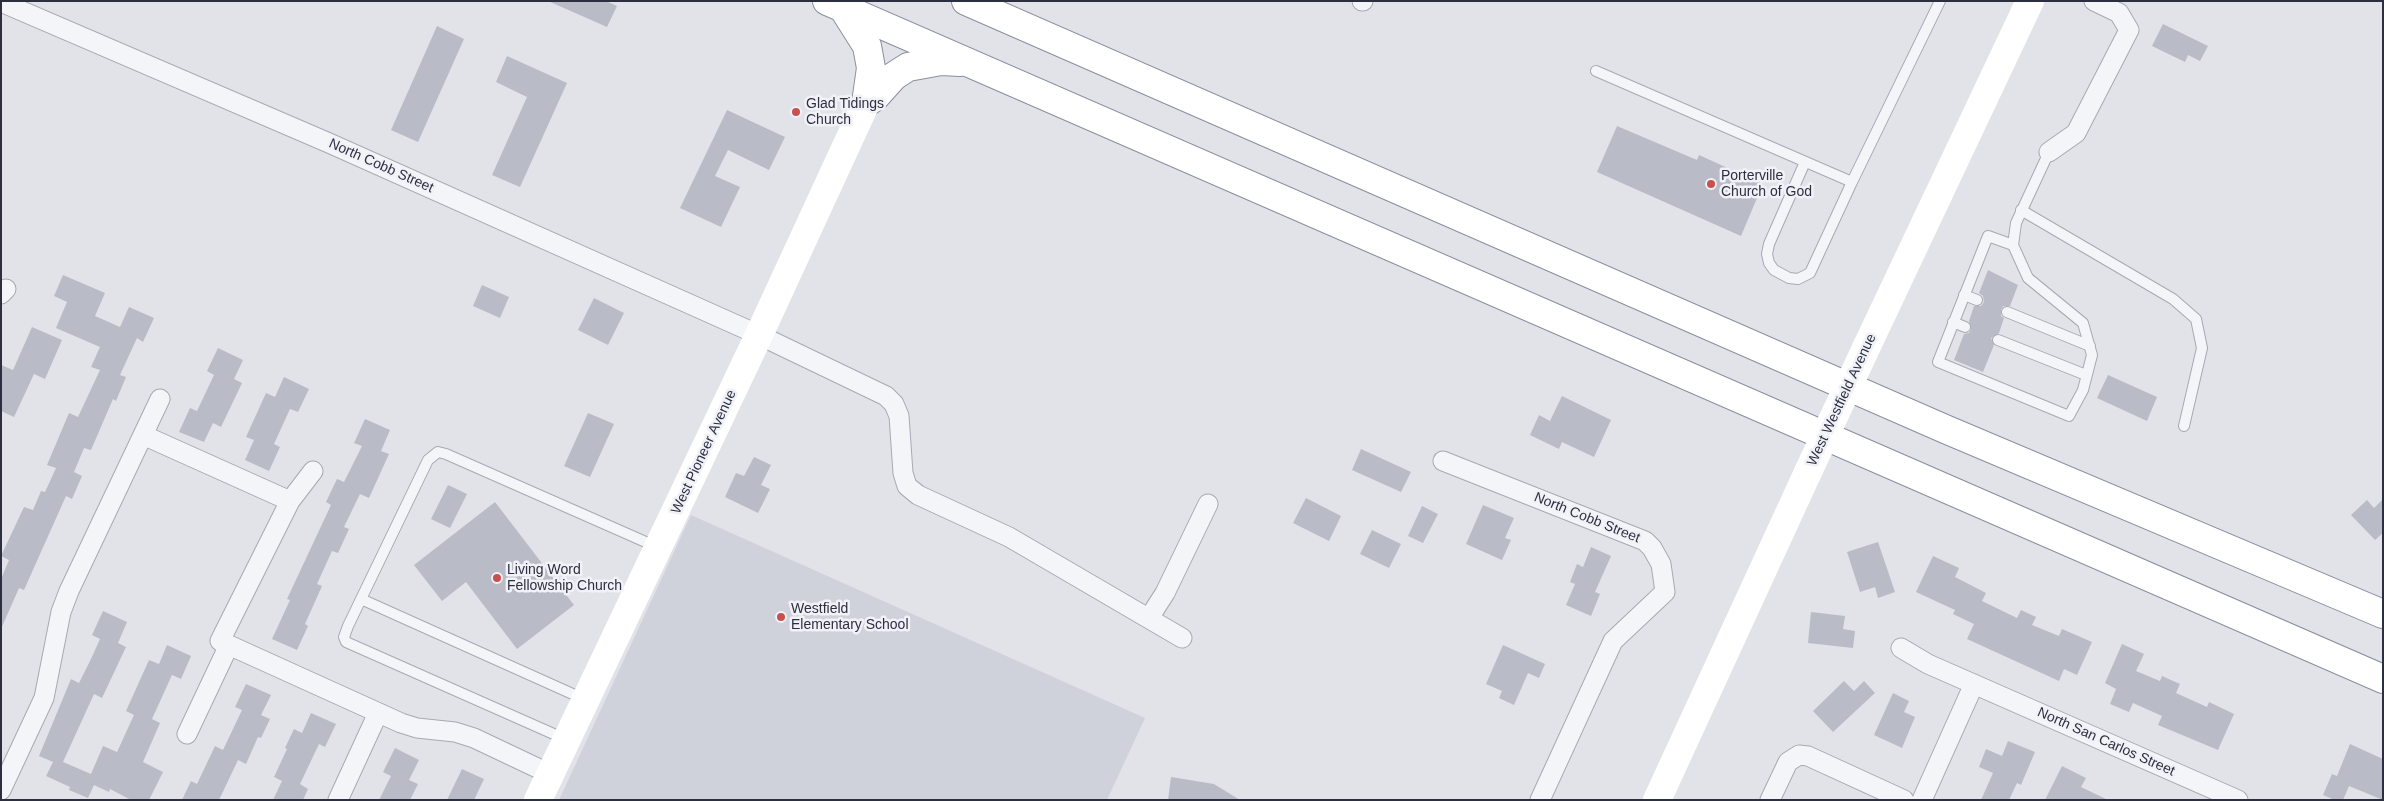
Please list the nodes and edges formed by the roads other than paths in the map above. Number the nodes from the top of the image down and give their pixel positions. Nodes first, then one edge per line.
1 (1940, 1) edge
2 (2030, 1) edge
3 (2094, 1) edge
4 (1, 2) edge
5 (978, 4) edge
6 (835, 5) edge
7 (970, 63) junction
8 (1596, 71) dead end
9 (866, 103) junction
10 (2049, 152) joint
11 (1805, 162) junction
12 (1852, 182) junction
13 (2021, 210) junction
14 (2013, 245) junction
15 (1964, 295) junction
16 (1976, 300) dead end
17 (2007, 312) dead end
18 (1953, 322) junction
19 (1965, 327) dead end
20 (759, 335) junction
21 (1998, 340) dead end
22 (2090, 346) junction
23 (2086, 375) junction
24 (160, 399) dead end
25 (2184, 426) dead end
26 (143, 435) junction
27 (1443, 461) dead end
28 (313, 470) dead end
29 (290, 501) junction
30 (1208, 504) dead end
31 (658, 548) junction
32 (361, 599) junction
33 (2383, 614) edge
34 (1149, 618) junction
35 (2269, 628) junction
36 (1182, 638) dead end
37 (229, 645) junction
38 (1901, 648) dead end
39 (2383, 679) edge
40 (1974, 684) junction
41 (2383, 691) edge
42 (586, 700) junction
43 (378, 713) junction
44 (187, 734) dead end
45 (567, 740) junction
46 (550, 774) junction
47 (1, 790) edge
48 (338, 800) edge
49 (538, 800) edge
50 (1540, 800) edge
51 (1657, 800) edge
52 (1770, 800) edge
53 (1904, 800) edge
54 (1922, 800) edge
55 (2238, 800) edge

1 - 12 lane
2 - 51 main road, West Westfield Avenue, bridge
3 - 10 street
4 - 20 street, North Cobb Street
5 - 33 main road
6 - 7 main road
6 - 9 main road
7 - 9 main road
7 - 35 main road
8 - 11 lane
9 - 20 main road, West Pioneer Avenue
10 - 13 lane
11 - 12 lane
11 - 12 lane
13 - 14 lane
13 - 25 lane
14 - 15 lane
14 - 22 lane
15 - 16 lane
15 - 18 lane
17 - 22 lane
18 - 19 lane
18 - 23 lane
20 - 31 main road, West Pioneer Avenue
20 - 34 street, North Cobb Street
21 - 23 lane
22 - 23 lane
24 - 26 street
26 - 29 street
26 - 47 street
27 - 50 street, North Cobb Street
28 - 29 street
29 - 37 street
30 - 34 street
31 - 32 lane
31 - 42 main road, West Pioneer Avenue
32 - 42 lane
32 - 45 lane
34 - 36 street, North Cobb Street
35 - 39 main road
35 - 41 main road
37 - 43 street
37 - 44 street
38 - 40 street, North San Carlos Street
40 - 54 street
40 - 55 street, North San Carlos Street
42 - 45 main road, West Pioneer Avenue
43 - 46 street
43 - 48 street
45 - 46 main road, West Pioneer Avenue
46 - 49 main road, West Pioneer Avenue
52 - 53 street

